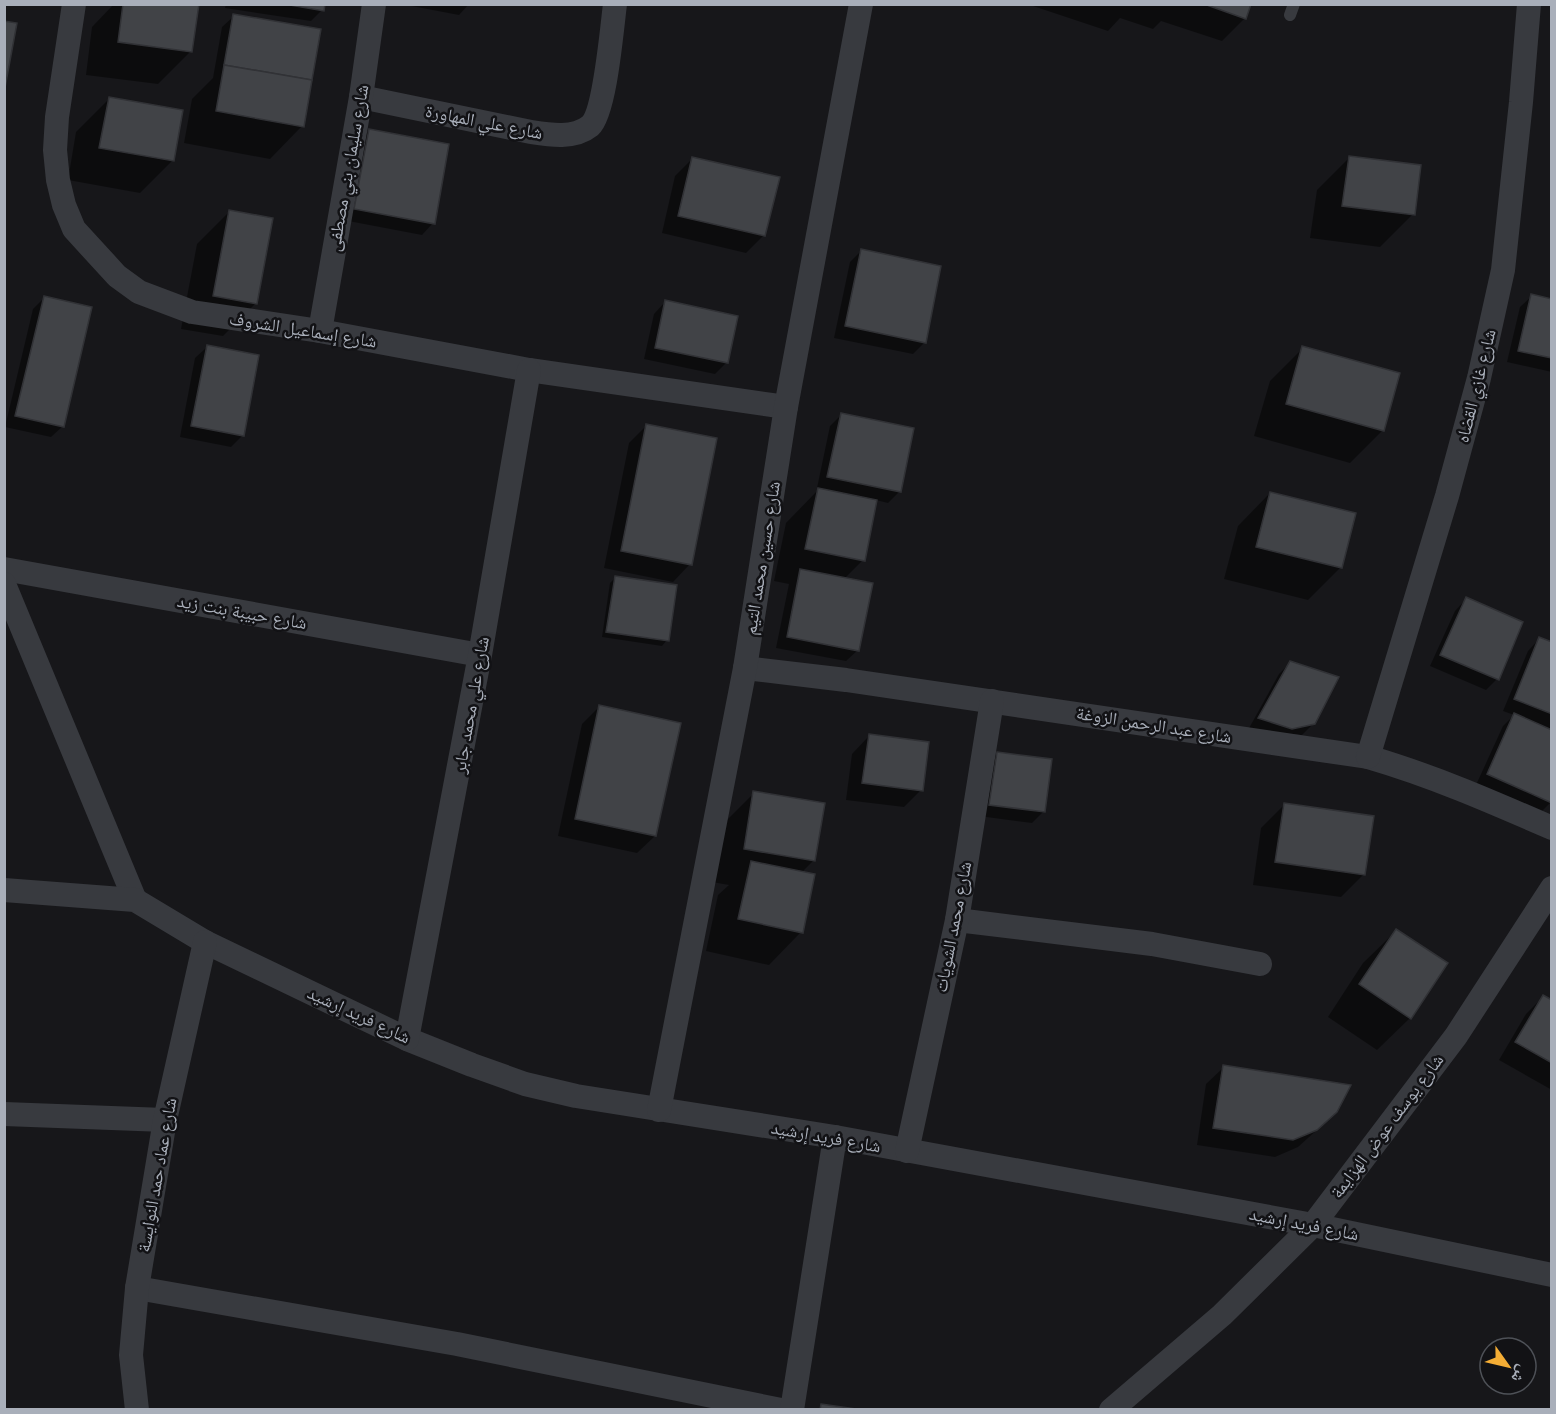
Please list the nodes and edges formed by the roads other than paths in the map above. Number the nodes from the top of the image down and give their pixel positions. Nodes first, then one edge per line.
1 (74, 4) edge
2 (374, 4) edge
3 (615, 4) edge
4 (861, 4) edge
5 (1529, 4) edge
6 (361, 97) junction
7 (320, 331) junction
8 (529, 370) junction
9 (786, 407) junction
10 (4, 570) edge
11 (4, 584) edge
12 (480, 655) junction
13 (745, 668) junction
14 (992, 701) junction
15 (1368, 757) junction
16 (1551, 828) edge
17 (1551, 888) edge
18 (4, 890) edge
19 (135, 900) junction
20 (957, 920) junction
21 (205, 942) junction
22 (1260, 964) dead end
23 (407, 1039) junction
24 (659, 1110) junction
25 (4, 1114) edge
26 (165, 1120) junction
27 (835, 1137) junction
28 (907, 1151) junction
29 (1313, 1225) junction
30 (1551, 1275) edge
31 (137, 1288) junction
32 (137, 1410) edge
33 (781, 1410) edge
34 (792, 1410) edge
35 (1111, 1410) edge

1 - 7 street, شارع إسماعيل الشروف
2 - 6 street, شارع سليمان بني مصطفى
3 - 6 street, شارع علي المهاورة
4 - 9 street, شارع حسين محمد التيم
5 - 15 street, شارع غازي القضاه
6 - 7 street, شارع سليمان بني مصطفى
7 - 8 street, شارع إسماعيل الشروف
8 - 9 street, شارع إسماعيل الشروف
8 - 12 street, شارع علي محمد جابر
9 - 13 street, شارع حسين محمد التيم
10 - 12 street, شارع حبيبة بنت زيد
11 - 19 street
12 - 23 street, شارع علي محمد جابر
13 - 14 street, شارع عبد الرحمن الزوغة
13 - 24 street, شارع حسين محمد التيم
14 - 15 street, شارع عبد الرحمن الزوغة
14 - 20 street, شارع محمد الشويات
15 - 16 street, شارع عبد الرحمن الزوغة
17 - 29 street, شارع يوسف عوض الهزايمة
18 - 19 street, شارع فريد إرشيد
19 - 21 street, شارع فريد إرشيد
20 - 22 street
20 - 28 street, شارع محمد الشويات
21 - 23 street, شارع فريد إرشيد
21 - 26 street, شارع عماد حمد النوايسة
23 - 24 street, شارع فريد إرشيد
24 - 27 street, شارع فريد إرشيد
25 - 26 street
26 - 31 street, شارع عماد حمد النوايسة
27 - 28 street, شارع فريد إرشيد
27 - 34 street
28 - 29 street, شارع فريد إرشيد
29 - 30 street, شارع فريد إرشيد
29 - 35 street, شارع يوسف عوض الهزايمة
31 - 32 street, شارع عماد حمد النوايسة
31 - 33 street

